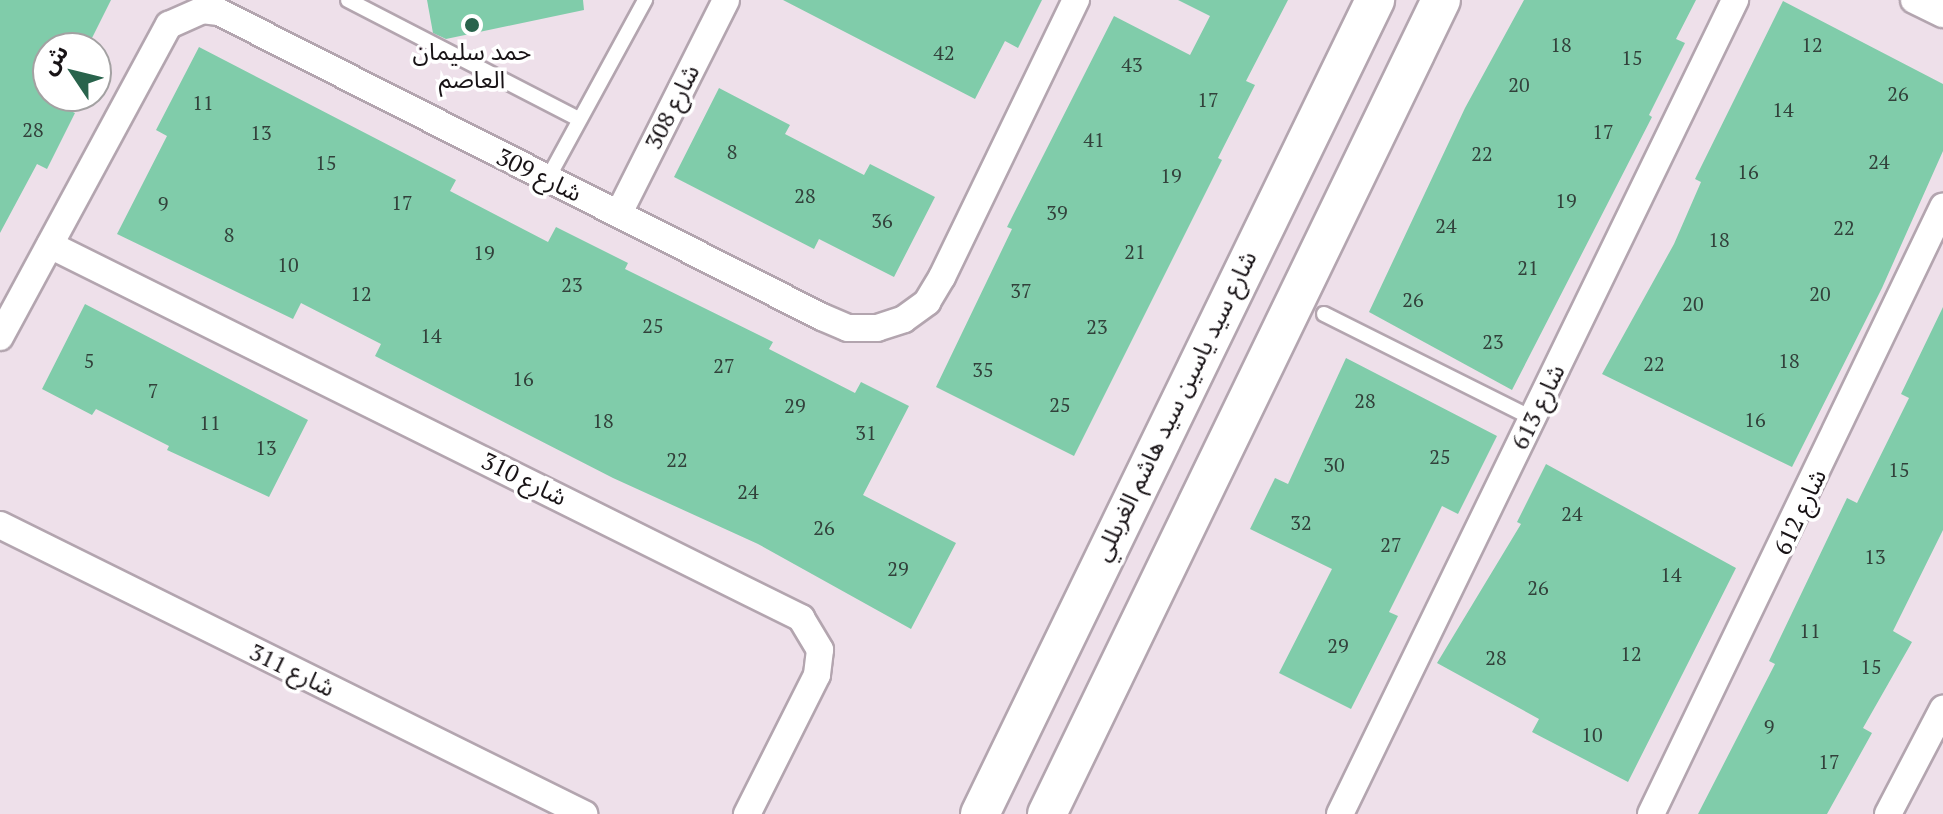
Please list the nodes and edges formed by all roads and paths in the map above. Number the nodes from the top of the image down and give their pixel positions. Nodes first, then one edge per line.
1 (348, 0) edge
2 (645, 0) edge
3 (1076, 0) edge
4 (1375, 0) edge
5 (1441, 0) edge
6 (1735, 0) edge
7 (1914, 0) edge
8 (718, 3) edge
9 (206, 5) edge
10 (1943, 14) edge
11 (579, 119) junction
12 (547, 180) junction
13 (1943, 207) edge
14 (619, 213) junction
15 (50, 245) junction
16 (1324, 314) dead end
17 (0, 337) edge
18 (1532, 418) junction
19 (0, 525) edge
20 (1943, 709) edge
21 (584, 814) edge
22 (747, 814) edge
23 (980, 814) edge
24 (1047, 814) edge
25 (1340, 814) edge
26 (1651, 814) edge
27 (1888, 814) edge

1 - 11 lane
2 - 11 lane
3 - 14 street, شارع 309
4 - 23 street, شارع سيد ياسين سيد هاشم الغربللي
5 - 24 street
6 - 18 street, شارع 613
7 - 10 street
8 - 14 street, شارع 308
9 - 12 street, شارع 309
9 - 15 street, شارع 309
11 - 12 lane
12 - 14 street, شارع 309
13 - 26 street, شارع 612
15 - 17 street, شارع 309
15 - 22 street, شارع 310
16 - 18 lane
18 - 25 street, شارع 613
19 - 21 street, شارع 311
20 - 27 street

